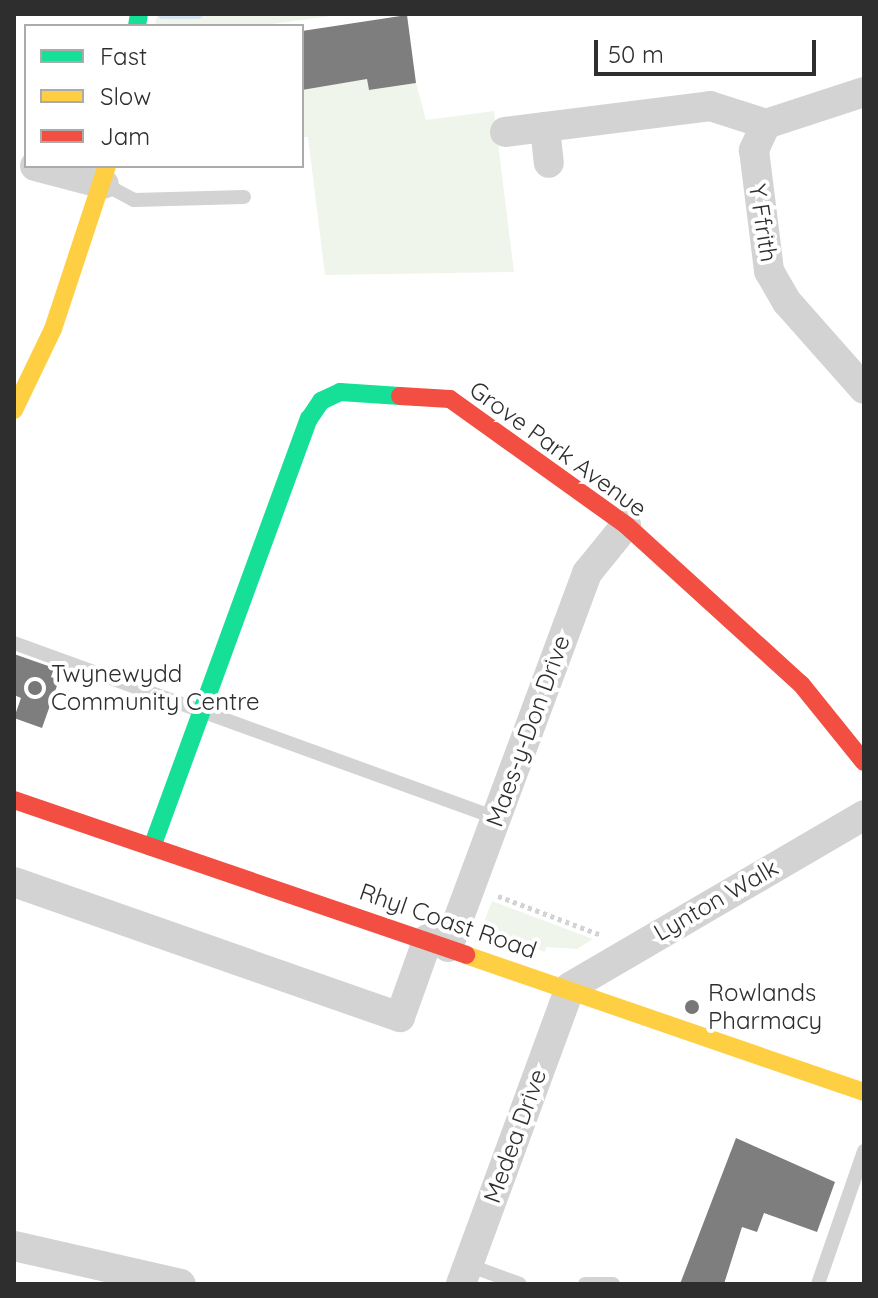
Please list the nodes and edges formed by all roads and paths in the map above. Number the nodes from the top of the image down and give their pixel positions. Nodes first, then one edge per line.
1 (864, 92) edge
2 (766, 124) junction
3 (545, 127) junction
4 (505, 132) dead end
5 (549, 163) dead end
6 (51, 168) edge
7 (106, 175) edge
8 (244, 197) dead end
9 (864, 389) edge
10 (14, 410) edge
11 (626, 525) junction
12 (14, 643) edge
13 (203, 710) junction
14 (864, 762) edge
15 (14, 800) edge
16 (864, 815) edge
17 (496, 818) junction
18 (152, 847) junction
19 (14, 882) edge
20 (471, 886) junction
21 (438, 943) junction
22 (634, 947) junction
23 (570, 987) junction
24 (864, 1092) edge
25 (864, 1151) edge
26 (859, 1184) edge
27 (14, 1246) edge
28 (464, 1274) edge
29 (181, 1284) edge
30 (520, 1284) edge
31 (585, 1284) edge
32 (613, 1284) edge
33 (818, 1284) edge

1 - 2 street
2 - 3 street
2 - 9 street, Y Ffrith
3 - 4 street
3 - 5 street
6 - 7 street
7 - 8 lane
7 - 10 street
11 - 13 street, Grove Park Avenue
11 - 14 street, Grove Park Avenue
11 - 17 street, Maes-y-Don Drive
12 - 13 lane
13 - 17 lane
13 - 18 street, Grove Park Avenue
15 - 18 street, Rhyl Coast Road
16 - 22 street, Lynton Walk
17 - 20 street, Maes-y-Don Drive
18 - 21 street, Rhyl Coast Road
19 - 21 street, Maes-y-Don Drive
20 - 21 street, Maes-y-Don Drive
20 - 22 path
21 - 23 street, Rhyl Coast Road
22 - 23 street, Lynton Walk
23 - 24 street, Rhyl Coast Road
23 - 28 street, Medea Drive
25 - 26 lane
26 - 33 lane
27 - 29 street
28 - 30 lane
31 - 32 lane

